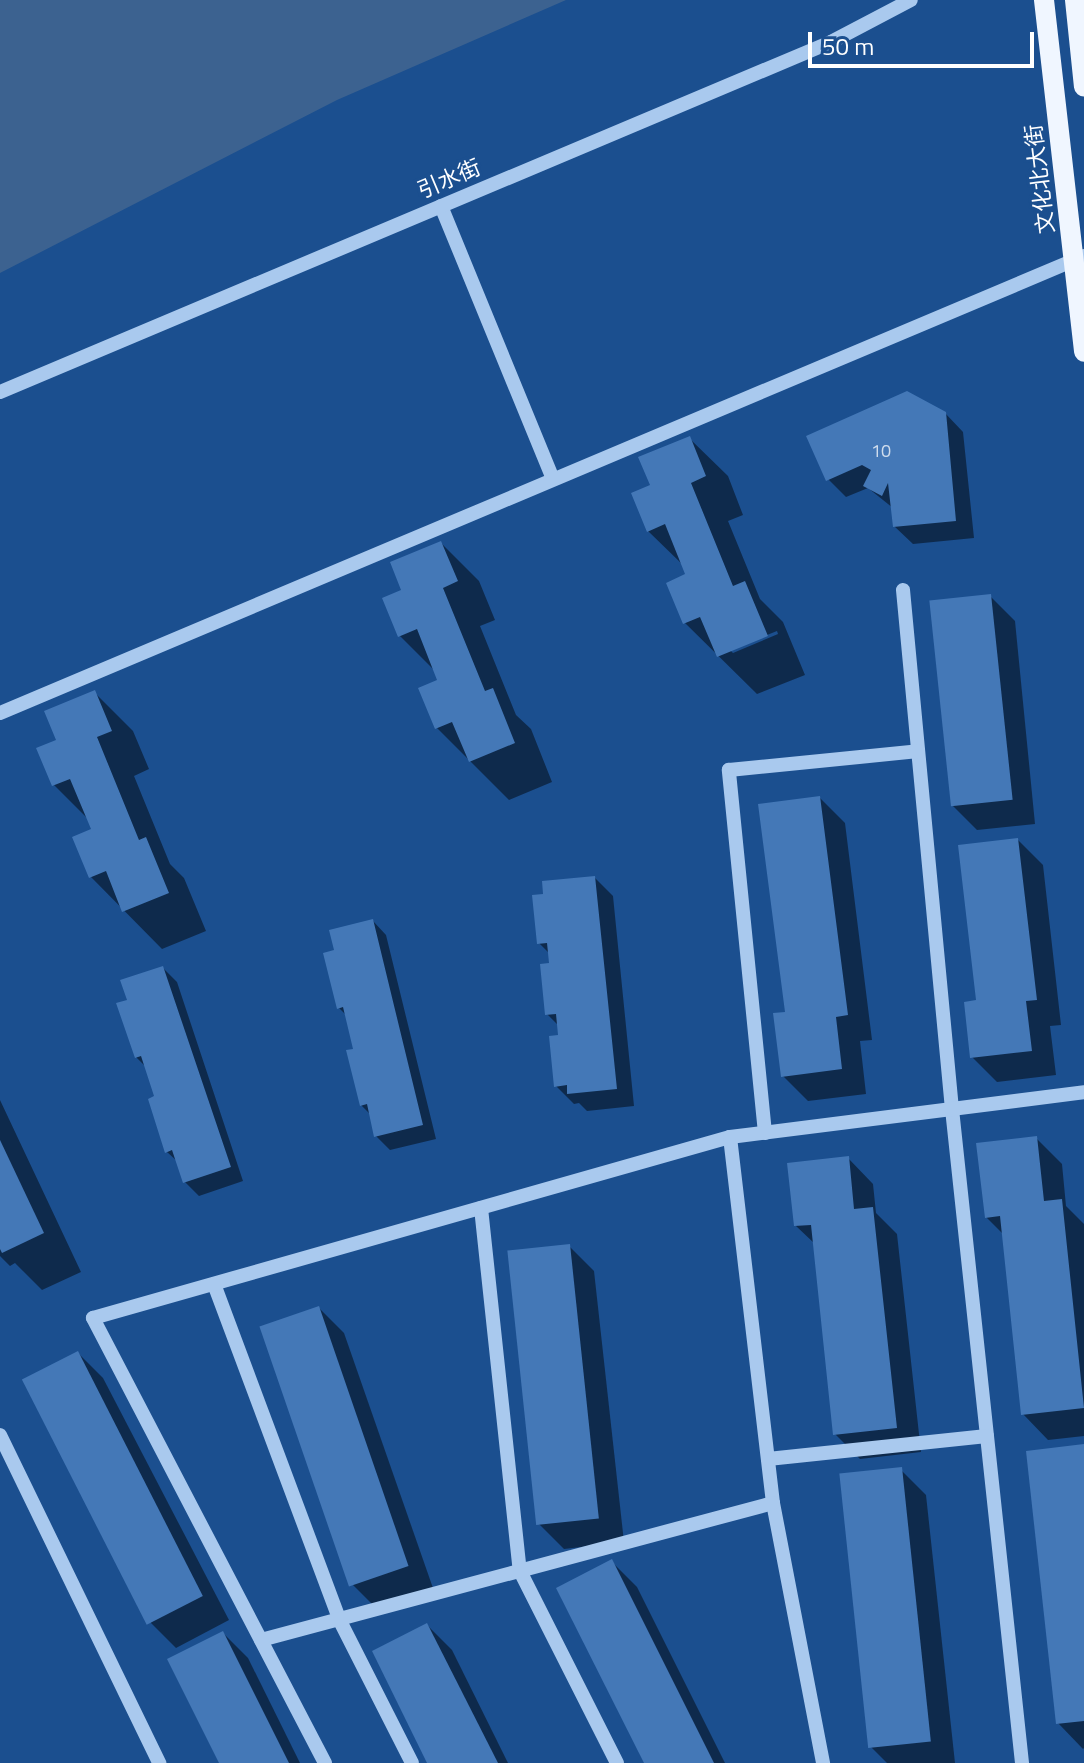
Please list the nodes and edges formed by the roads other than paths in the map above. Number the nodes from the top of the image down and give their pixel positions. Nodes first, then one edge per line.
1 (911, 0) edge
2 (1044, 0) edge
3 (1075, 0) edge
4 (1084, 87) edge
5 (441, 206) junction
6 (1079, 257) edge
7 (1084, 352) edge
8 (0, 392) edge
9 (553, 479) junction
10 (903, 590) dead end
11 (0, 713) edge
12 (918, 751) junction
13 (1084, 1092) edge
14 (952, 1109) junction
15 (765, 1133) junction
16 (730, 1137) junction
17 (481, 1208) junction
18 (214, 1284) junction
19 (0, 1435) edge
20 (987, 1436) junction
21 (768, 1459) junction
22 (773, 1503) junction
23 (520, 1571) junction
24 (339, 1619) junction
25 (261, 1640) junction
26 (159, 1763) edge
27 (325, 1763) edge
28 (412, 1763) edge
29 (617, 1763) edge
30 (823, 1763) edge
31 (1022, 1763) edge

1 - 5 street, 引水街
2 - 6 main road, 文化北大街
3 - 4 main road
5 - 8 street, 引水街
5 - 9 street
6 - 7 main road, 文化北大街
6 - 9 street
9 - 11 street
10 - 12 street
12 - 14 street
12 - 15 street
13 - 14 street
14 - 15 street
14 - 20 street
15 - 16 street
16 - 17 street
16 - 21 street
17 - 18 street
17 - 23 street
18 - 24 street
18 - 25 street
19 - 26 street
20 - 21 street
20 - 31 street
21 - 22 street
22 - 23 street
22 - 30 street
23 - 24 street
23 - 29 street
24 - 25 street
24 - 28 street
25 - 27 street

